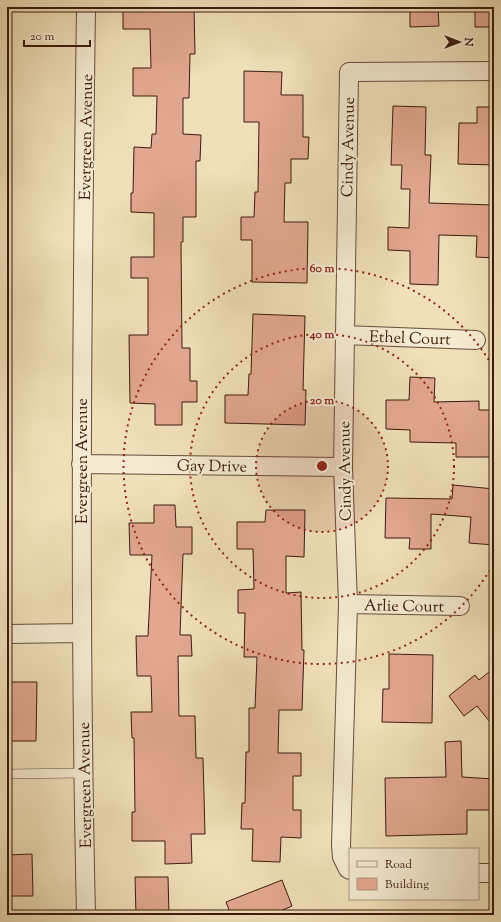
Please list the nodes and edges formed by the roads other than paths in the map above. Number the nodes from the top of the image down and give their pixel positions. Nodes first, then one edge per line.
1 (86, 7) edge
2 (494, 71) edge
3 (344, 335) junction
4 (476, 340) dead end
5 (81, 464) junction
6 (343, 467) junction
7 (348, 604) junction
8 (460, 606) dead end
9 (81, 633) junction
10 (7, 634) edge
11 (83, 773) junction
12 (7, 774) edge
13 (349, 870) edge
14 (479, 873) edge
15 (494, 873) edge
16 (86, 915) edge

1 - 5 street, Evergreen Avenue
2 - 3 street, Cindy Avenue
3 - 4 street, Ethel Court
3 - 6 street, Cindy Avenue
5 - 6 street, Gay Drive
5 - 9 street, Evergreen Avenue
6 - 7 street, Cindy Avenue
7 - 8 street, Arlie Court
7 - 13 street, Cindy Avenue
9 - 10 street
9 - 11 street, Evergreen Avenue
11 - 12 lane
11 - 16 street, Evergreen Avenue
14 - 15 street

